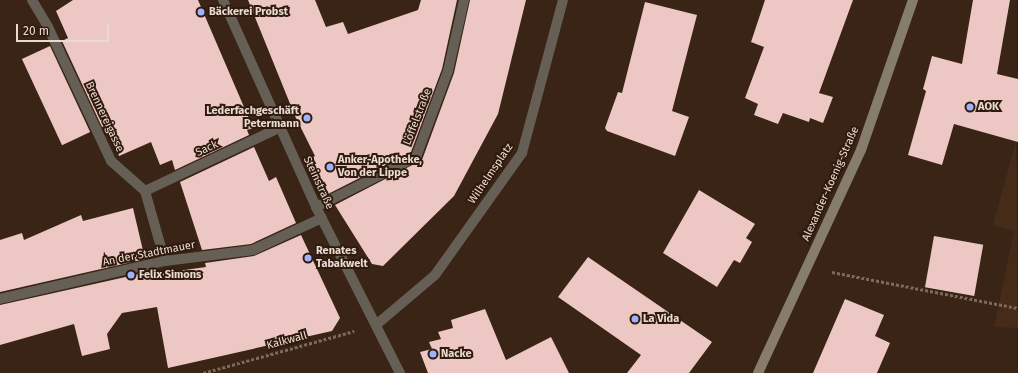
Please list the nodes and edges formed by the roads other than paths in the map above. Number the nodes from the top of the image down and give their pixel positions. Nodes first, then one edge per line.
1 (32, 0) edge
2 (223, 0) edge
3 (464, 0) edge
4 (563, 0) edge
5 (913, 0) edge
6 (279, 128) junction
7 (145, 191) junction
8 (316, 207) junction
9 (322, 218) junction
10 (165, 261) junction
11 (0, 299) edge
12 (376, 325) junction
13 (400, 373) edge
14 (758, 373) edge

1 - 7 street, Brennereigasse
2 - 6 street, Steinstraße
3 - 8 street, Löffelstraße
4 - 12 street, Wilhelmsplatz
5 - 14 main road, Alexander-Koenig-Straße
6 - 7 street, Sack
6 - 8 street, Steinstraße
7 - 10 street
8 - 9 street, Steinstraße
9 - 10 street, An der Stadtmauer
9 - 12 street, Steinstraße
10 - 11 street, An der Stadtmauer
12 - 13 street, Steinstraße

